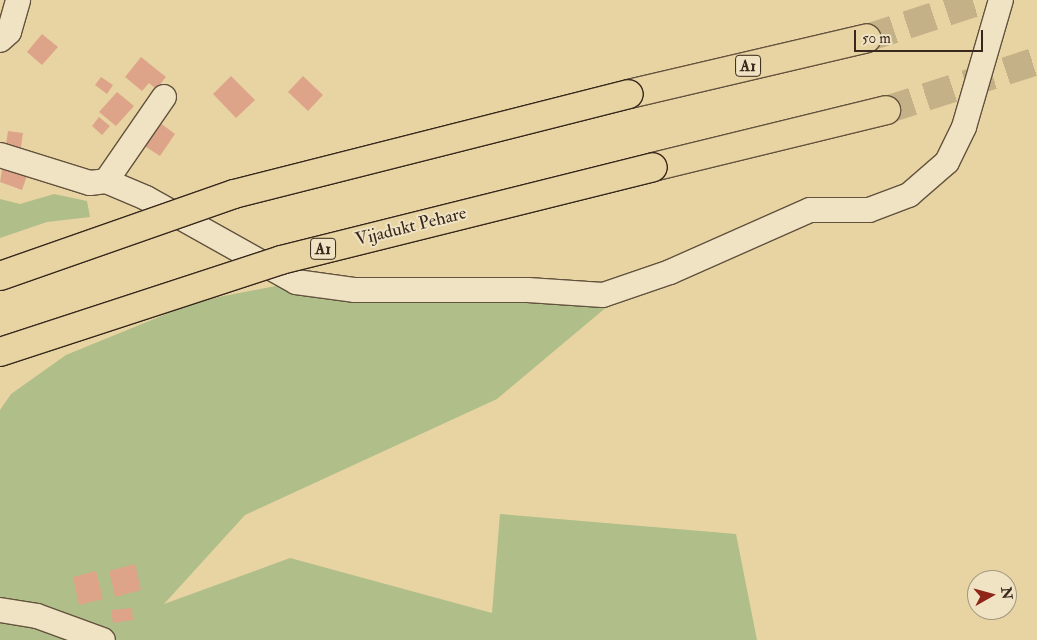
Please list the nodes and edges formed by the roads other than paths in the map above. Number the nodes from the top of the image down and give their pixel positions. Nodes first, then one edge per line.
1 (18, 0) edge
2 (1001, 0) edge
3 (867, 38) tunnel mouth
4 (0, 40) edge
5 (164, 97) dead end
6 (886, 110) tunnel mouth
7 (0, 155) edge
8 (106, 181) junction
9 (0, 276) edge
10 (0, 352) edge
11 (0, 610) edge
12 (103, 640) edge

1 - 4 street
2 - 8 street
3 - 9 highway, A1, bridge
5 - 8 street
6 - 10 highway, Vijadukt Pehare / A1, bridge
7 - 8 street
11 - 12 street

